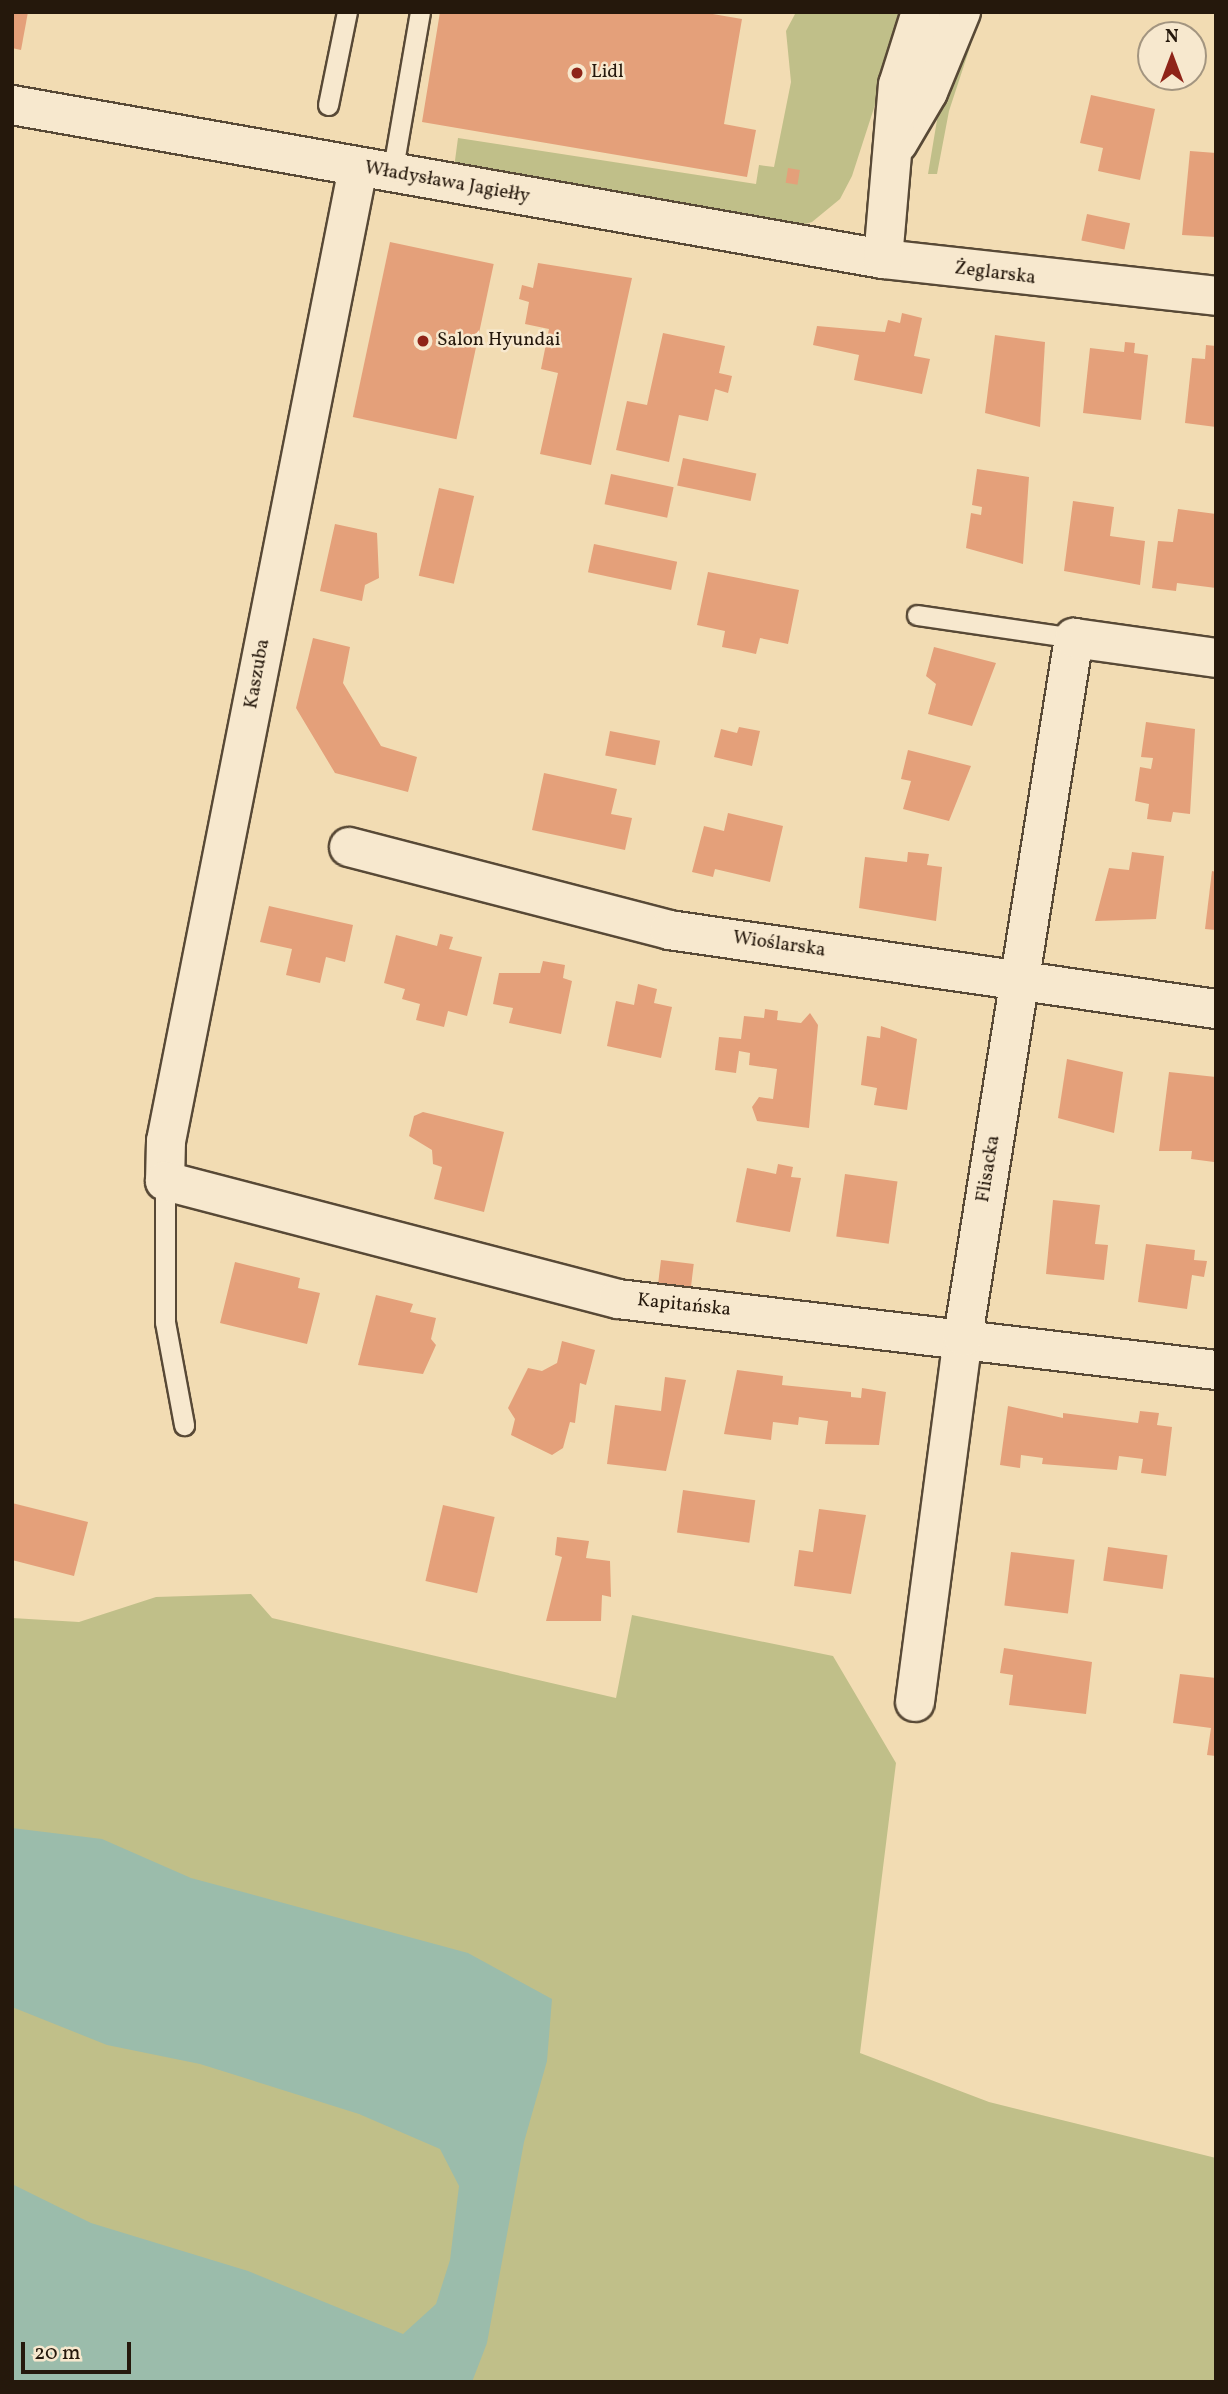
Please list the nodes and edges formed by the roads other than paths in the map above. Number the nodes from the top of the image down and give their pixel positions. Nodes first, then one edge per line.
1 (347, 12) edge
2 (921, 12) edge
3 (961, 12) edge
4 (416, 13) edge
5 (328, 105) dead end
6 (12, 106) edge
7 (893, 151) junction
8 (375, 171) junction
9 (883, 259) junction
10 (1216, 296) edge
11 (917, 615) dead end
12 (1073, 638) junction
13 (1216, 658) edge
14 (349, 847) dead end
15 (1018, 977) junction
16 (1216, 1009) edge
17 (164, 1181) junction
18 (963, 1337) junction
19 (1216, 1370) edge
20 (184, 1425) dead end
21 (915, 1702) dead end

1 - 5 lane
2 - 7 street
3 - 7 street
4 - 8 lane
6 - 8 street, Władysława Jagiełły
7 - 9 street
8 - 9 street, Władysława Jagiełły
8 - 17 street, Kaszuba
9 - 10 street, Żeglarska
11 - 12 lane
12 - 13 street
12 - 15 street, Flisacka
14 - 15 street, Wioślarska
15 - 16 street, Wioślarska
15 - 18 street, Flisacka
17 - 18 street, Kapitańska
17 - 20 lane
18 - 19 street, Kapitańska
18 - 21 street, Flisacka

